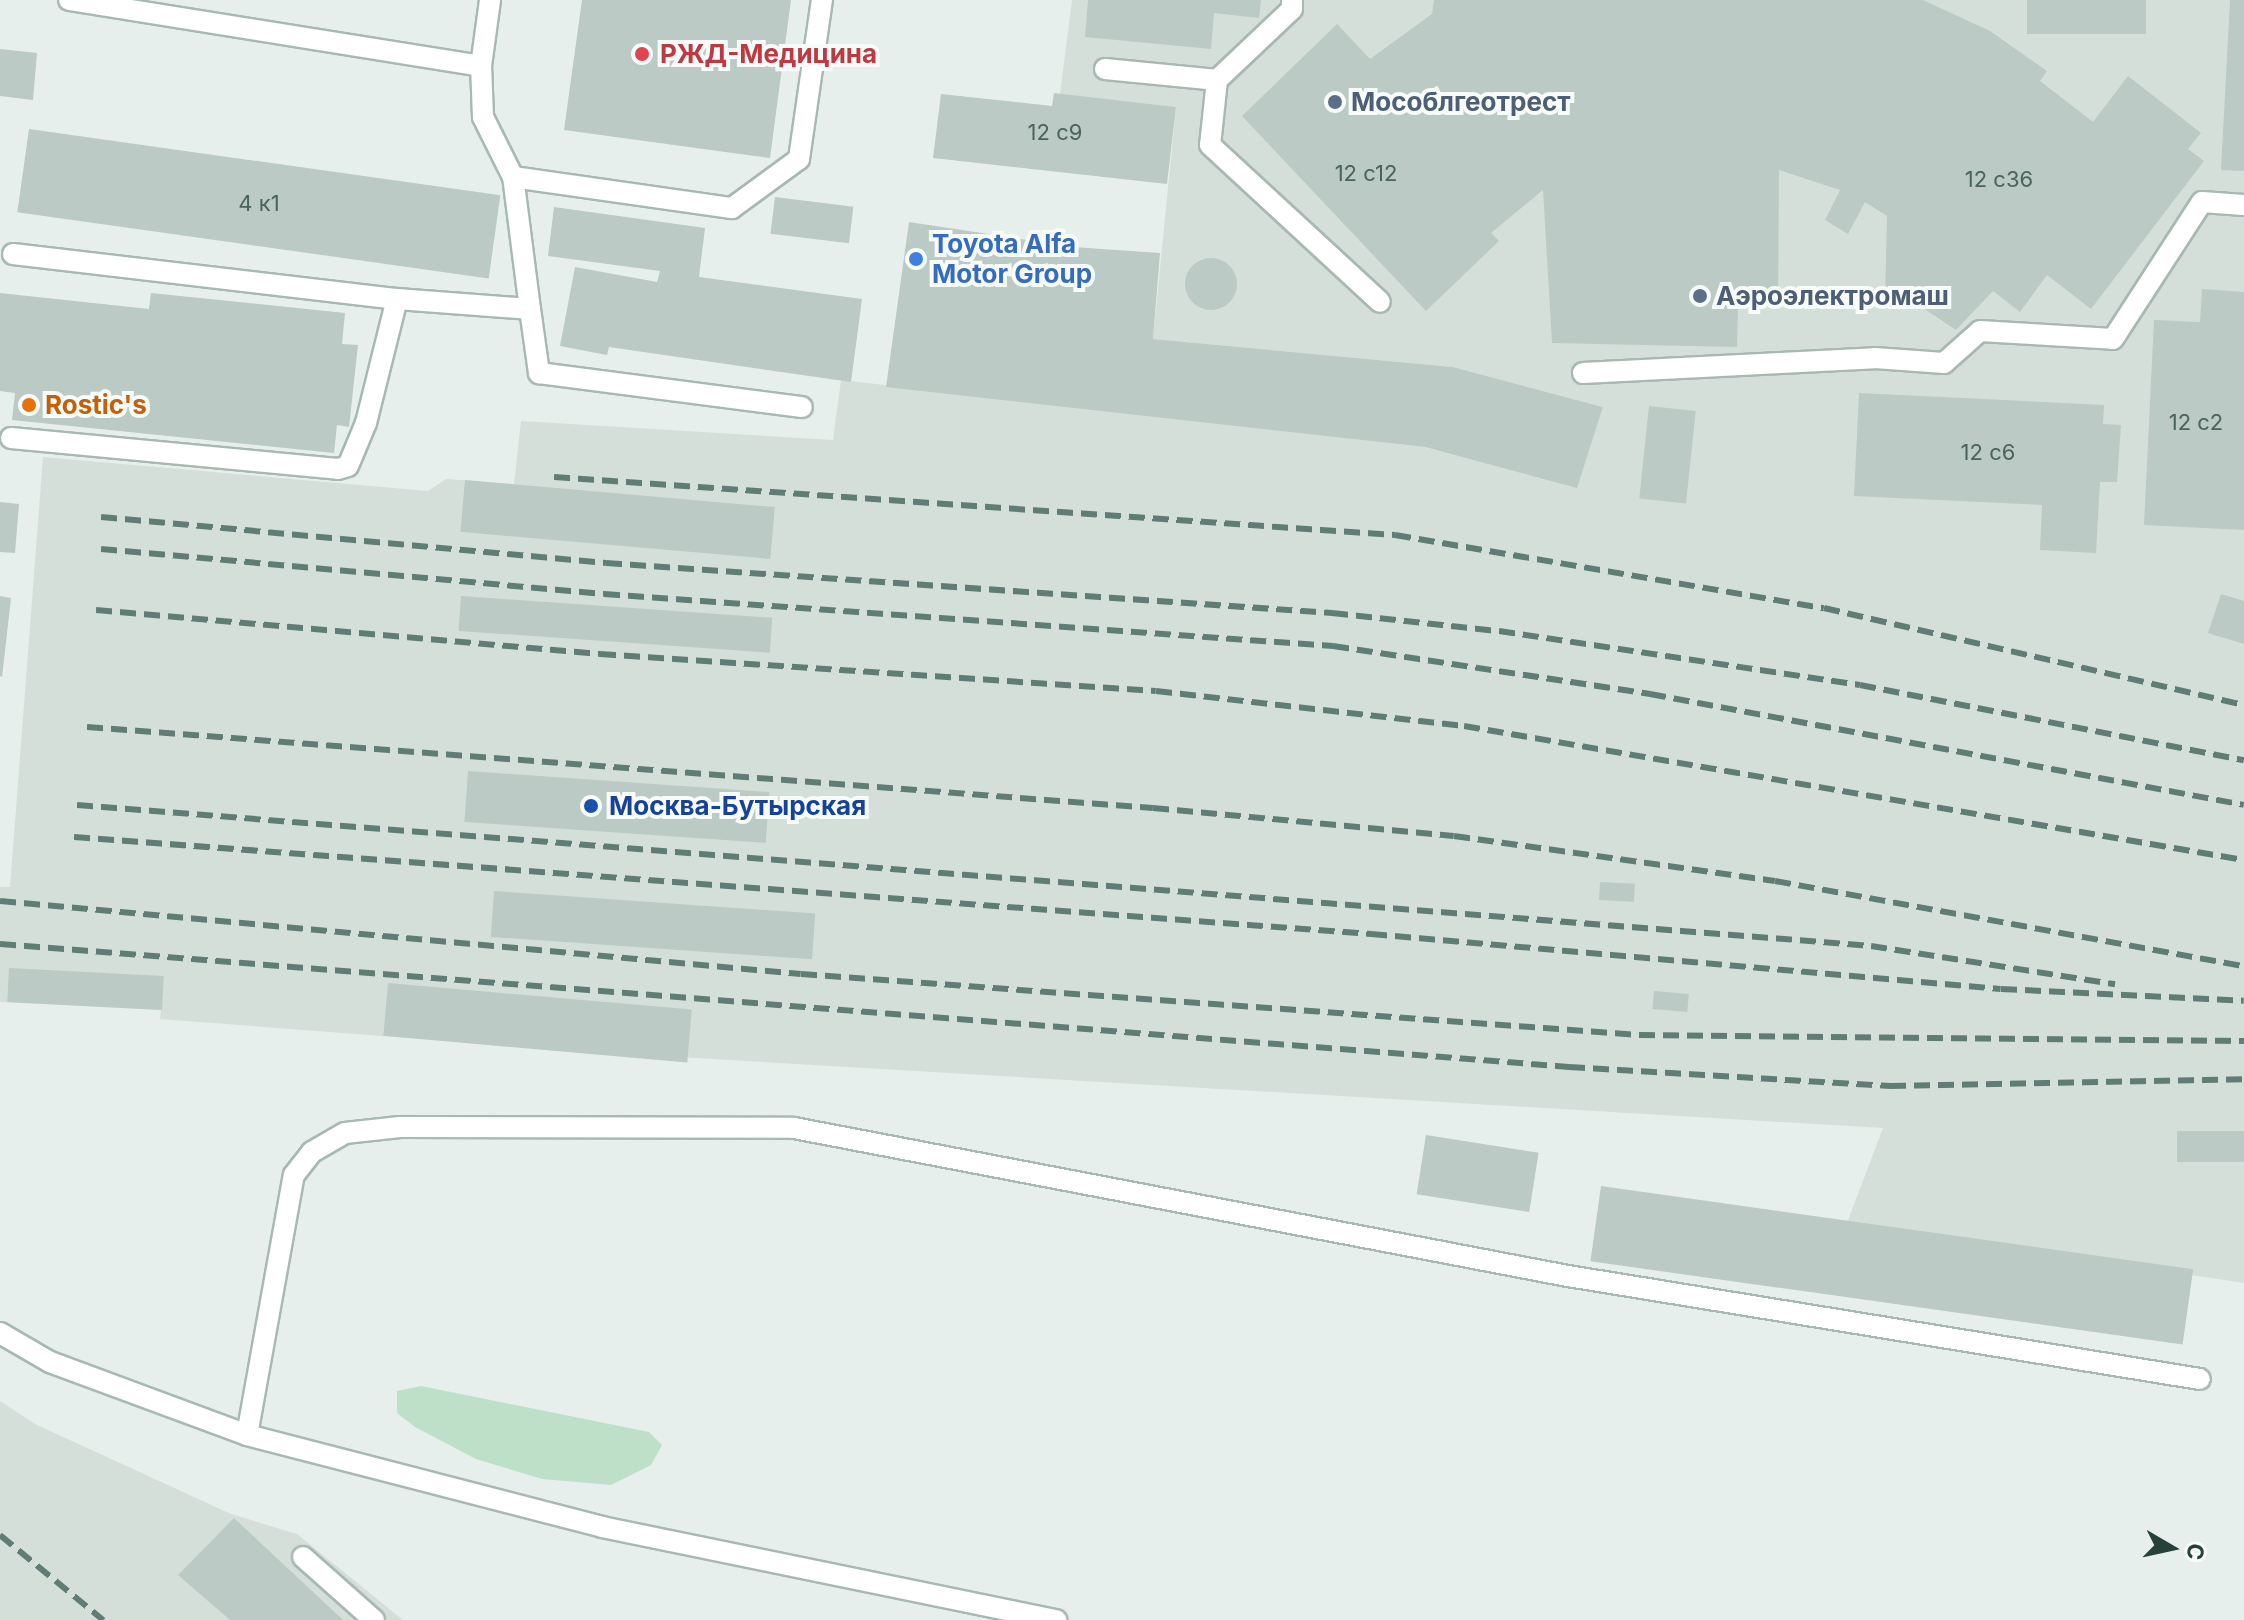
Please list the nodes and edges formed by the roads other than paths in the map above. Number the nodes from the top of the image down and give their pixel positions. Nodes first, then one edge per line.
1 (69, 0) edge
2 (490, 0) edge
3 (822, 0) edge
4 (1292, 0) edge
5 (481, 66) junction
6 (1105, 69) dead end
7 (1217, 80) junction
8 (513, 177) junction
9 (2244, 205) edge
10 (13, 254) dead end
11 (397, 299) junction
12 (1380, 302) dead end
13 (530, 309) junction
14 (1583, 373) dead end
15 (802, 407) dead end
16 (11, 438) dead end
17 (0, 1333) edge
18 (2200, 1379) dead end
19 (247, 1435) junction
20 (303, 1557) dead end
21 (374, 1620) edge
22 (1057, 1620) edge

1 - 5 lane
2 - 5 lane
3 - 8 lane
4 - 7 lane
5 - 8 lane
6 - 7 lane
7 - 12 lane
8 - 13 lane
9 - 14 lane
10 - 11 lane
11 - 13 lane
11 - 16 lane
13 - 15 lane
17 - 19 lane
18 - 19 lane
19 - 22 lane
20 - 21 lane

